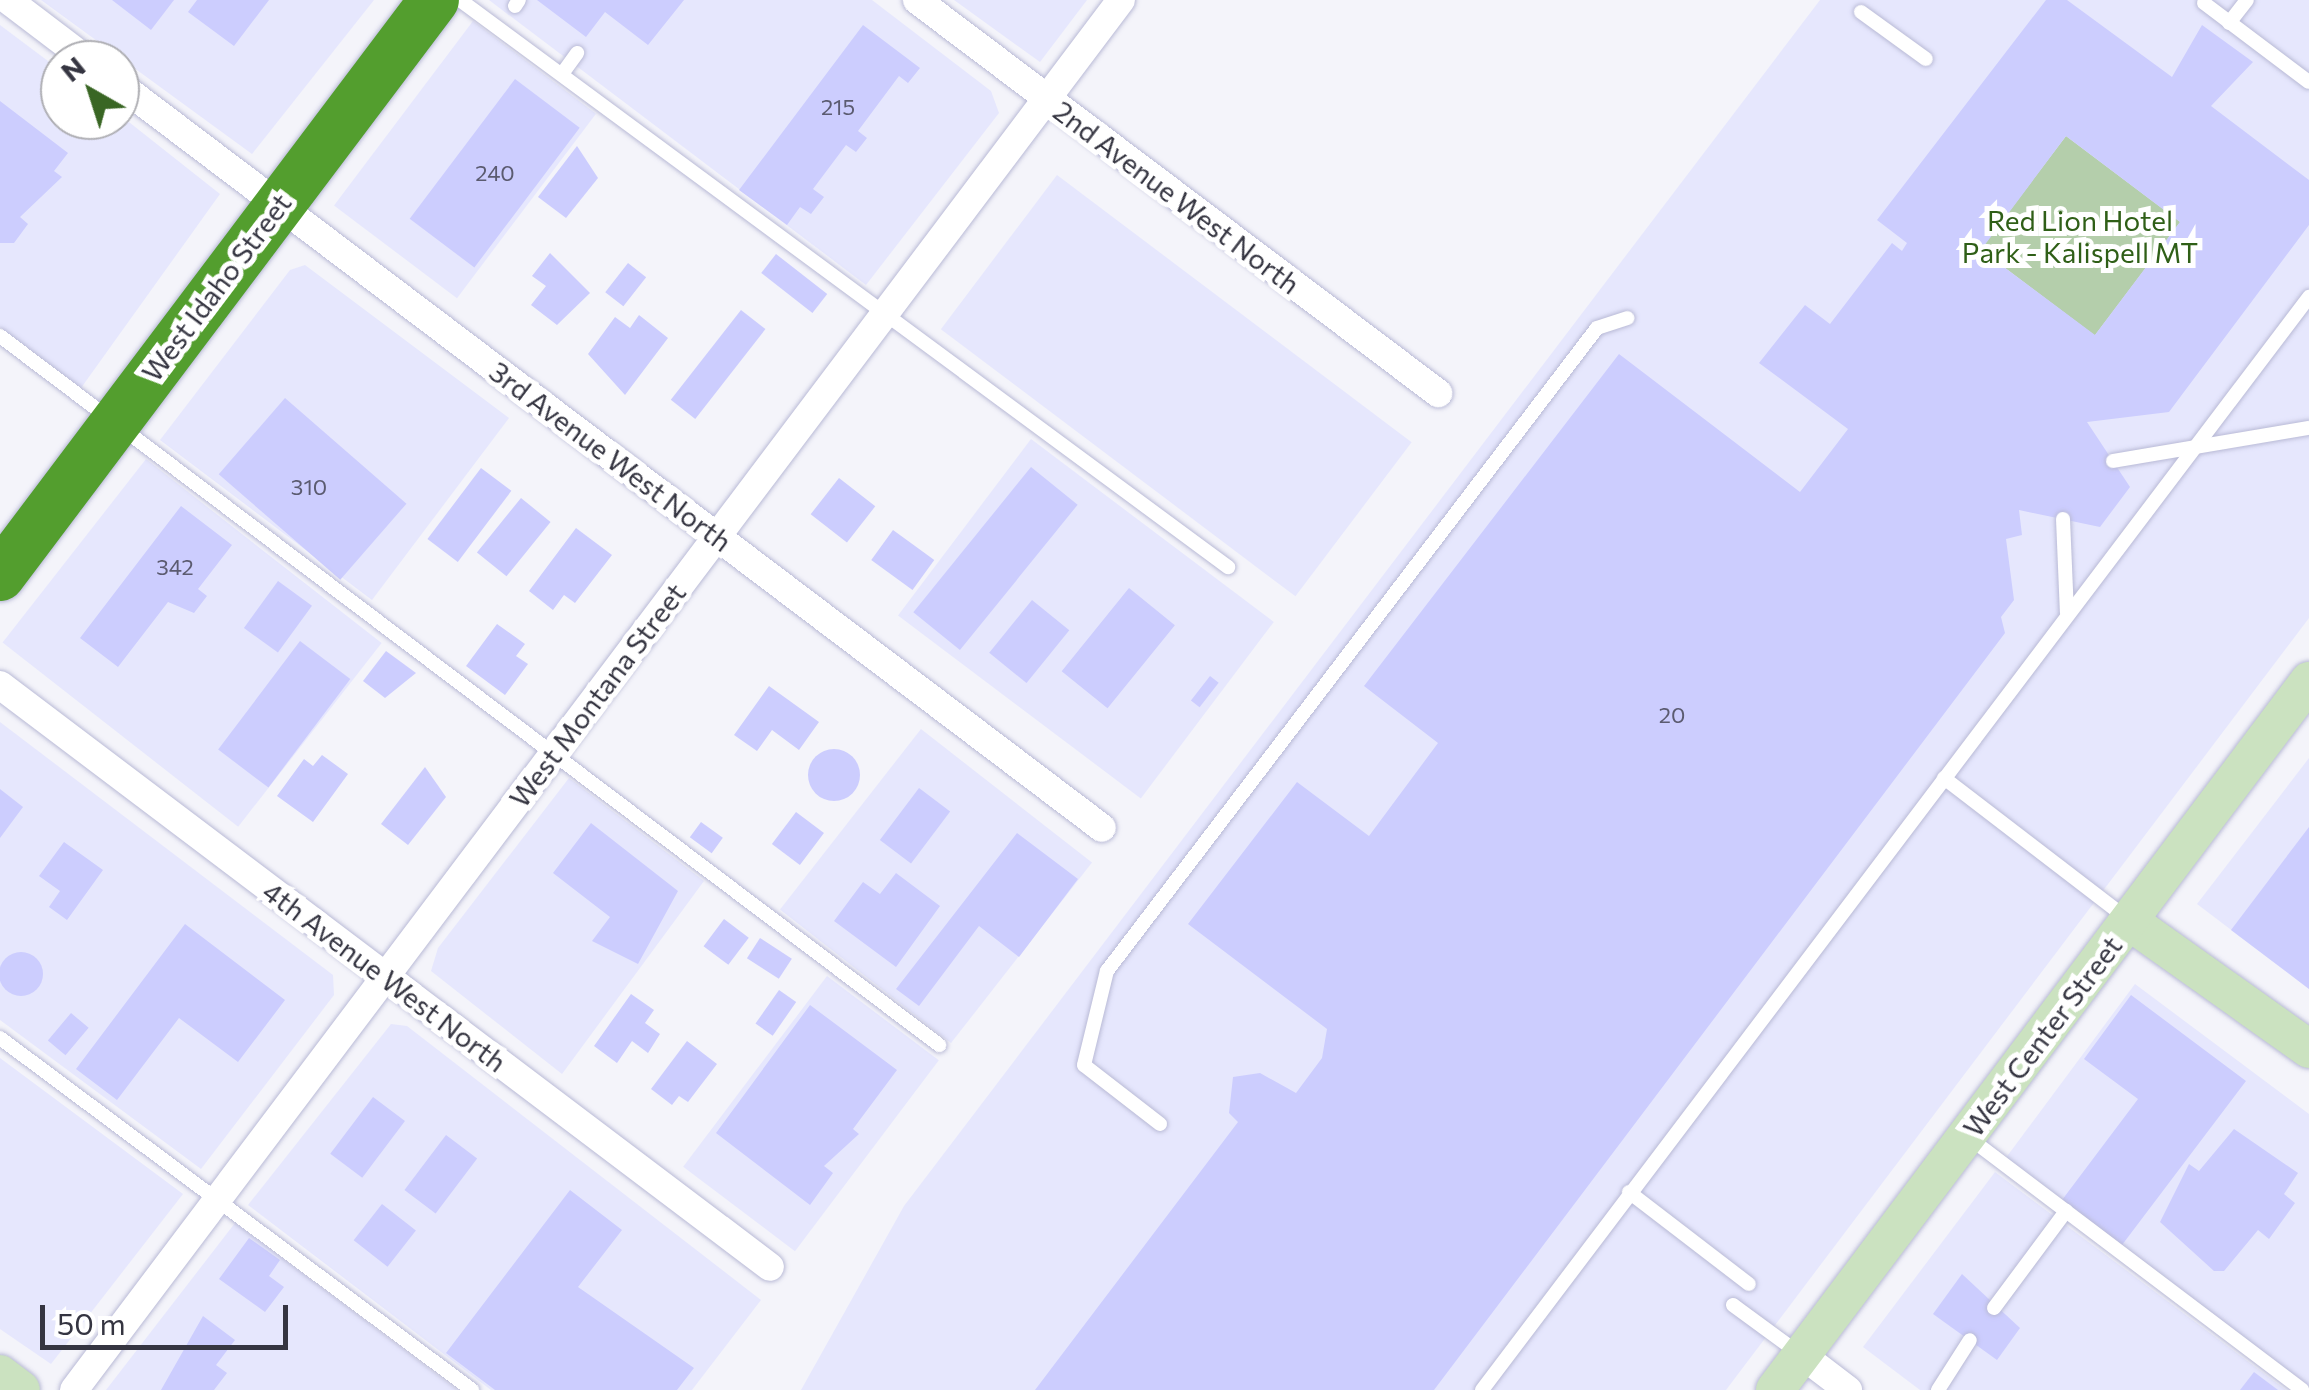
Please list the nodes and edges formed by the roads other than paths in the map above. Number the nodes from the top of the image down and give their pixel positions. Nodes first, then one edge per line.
1 (8, 0) edge
2 (434, 0) edge
3 (460, 0) edge
4 (917, 0) edge
5 (1121, 0) edge
6 (2247, 0) edge
7 (2203, 1) edge
8 (1861, 12) dead end
9 (2229, 22) junction
10 (61, 40) edge
11 (578, 53) dead end
12 (1926, 59) dead end
13 (562, 74) junction
14 (2309, 82) edge
15 (1047, 98) junction
16 (140, 100) edge
17 (278, 203) junction
18 (2309, 298) edge
19 (884, 313) junction
20 (1627, 318) dead end
21 (0, 336) edge
22 (1438, 393) dead end
23 (115, 422) junction
24 (2309, 428) edge
25 (2205, 441) junction
26 (2113, 461) dead end
27 (2063, 520) dead end
28 (716, 537) junction
29 (1228, 566) dead end
30 (0, 576) edge
31 (2067, 613) junction
32 (0, 685) edge
33 (2306, 691) edge
34 (554, 752) junction
35 (1944, 778) junction
36 (1102, 828) dead end
37 (2130, 920) junction
38 (386, 976) junction
39 (0, 1038) edge
40 (939, 1045) dead end
41 (2309, 1049) edge
42 (1160, 1124) dead end
43 (1967, 1136) junction
44 (1629, 1192) junction
45 (218, 1198) junction
46 (2066, 1212) junction
47 (770, 1267) dead end
48 (1749, 1284) dead end
49 (1733, 1305) dead end
50 (1994, 1308) dead end
51 (1970, 1340) dead end
52 (1802, 1355) junction
53 (0, 1374) edge
54 (21, 1390) edge
55 (74, 1390) edge
56 (472, 1390) edge
57 (1482, 1390) edge
58 (1775, 1390) edge
59 (1848, 1390) edge
60 (1938, 1390) edge
61 (2302, 1390) edge

1 - 10 street
2 - 17 highway, West Idaho Street
3 - 13 lane
4 - 15 street, 2nd Avenue West North
5 - 15 street, West Montana Street
6 - 9 lane
7 - 9 lane
8 - 12 lane
9 - 14 lane
11 - 13 lane
13 - 19 lane
15 - 19 street, West Montana Street
15 - 22 street, 2nd Avenue West North
16 - 17 street, 3rd Avenue West North
17 - 23 highway, West Idaho Street
17 - 28 street, 3rd Avenue West North
18 - 25 lane
19 - 28 street, West Montana Street
19 - 29 lane
20 - 42 lane
21 - 23 lane
23 - 30 highway, West Idaho Street
23 - 34 lane
24 - 25 lane
25 - 26 lane
25 - 31 lane
27 - 31 lane
28 - 34 street, West Montana Street
28 - 36 street, 3rd Avenue West North
31 - 35 lane
32 - 38 street, 4th Avenue West North
33 - 37 street, West Center Street
34 - 38 street, West Montana Street
34 - 40 lane
35 - 37 lane
35 - 44 lane
37 - 41 street
37 - 43 street, West Center Street
38 - 45 street, West Montana Street
38 - 47 street, 4th Avenue West North
39 - 45 lane
43 - 46 lane
43 - 52 street, West Center Street
44 - 48 lane
44 - 57 lane
45 - 55 street, West Montana Street
45 - 56 lane
46 - 50 lane
46 - 61 lane
49 - 52 lane
51 - 60 lane
52 - 58 street, West Center Street
52 - 59 street
53 - 54 street

